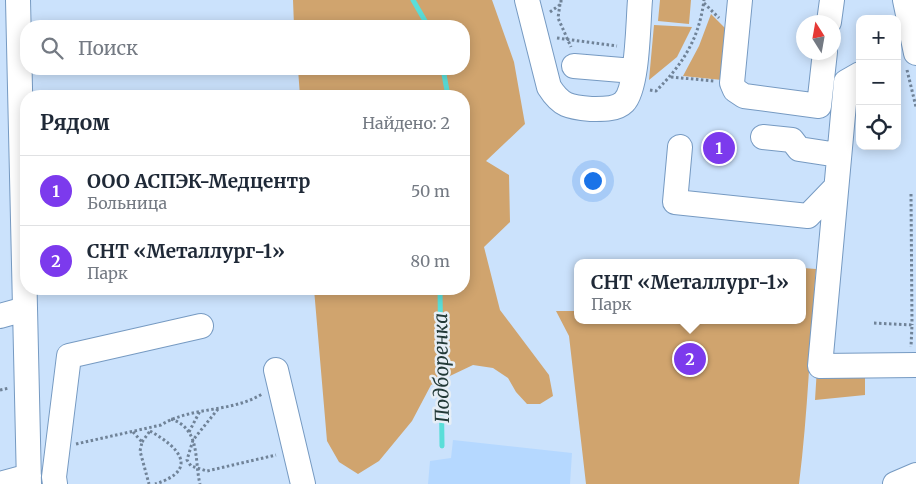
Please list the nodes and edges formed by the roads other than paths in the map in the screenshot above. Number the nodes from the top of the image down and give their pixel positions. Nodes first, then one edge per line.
1 (18, 0) edge
2 (527, 0) edge
3 (640, 0) edge
4 (740, 0) edge
5 (832, 0) edge
6 (905, 0) edge
7 (830, 15) edge
8 (909, 51) edge
9 (824, 60) edge
10 (577, 66) road end
11 (856, 76) edge
12 (633, 79) junction
13 (20, 90) edge
14 (0, 102) edge
15 (20, 117) edge
16 (763, 137) dead end
17 (680, 147) dead end
18 (838, 155) junction
19 (835, 188) junction
20 (25, 295) edge
21 (25, 309) junction
22 (0, 316) edge
23 (201, 326) dead end
24 (913, 365) edge
25 (271, 379) road end
26 (916, 475) edge
27 (29, 480) edge
28 (0, 484) edge
29 (56, 484) edge
30 (303, 484) edge
31 (895, 484) edge

1 - 13 street
2 - 12 street
3 - 12 street
4 - 9 street
5 - 7 street
6 - 8 street
10 - 12 street
11 - 18 street
14 - 15 street
16 - 18 street
17 - 19 street
18 - 19 street
19 - 24 street
20 - 21 street
21 - 22 street
21 - 27 street
23 - 29 street
25 - 30 street
26 - 31 street
27 - 28 street

